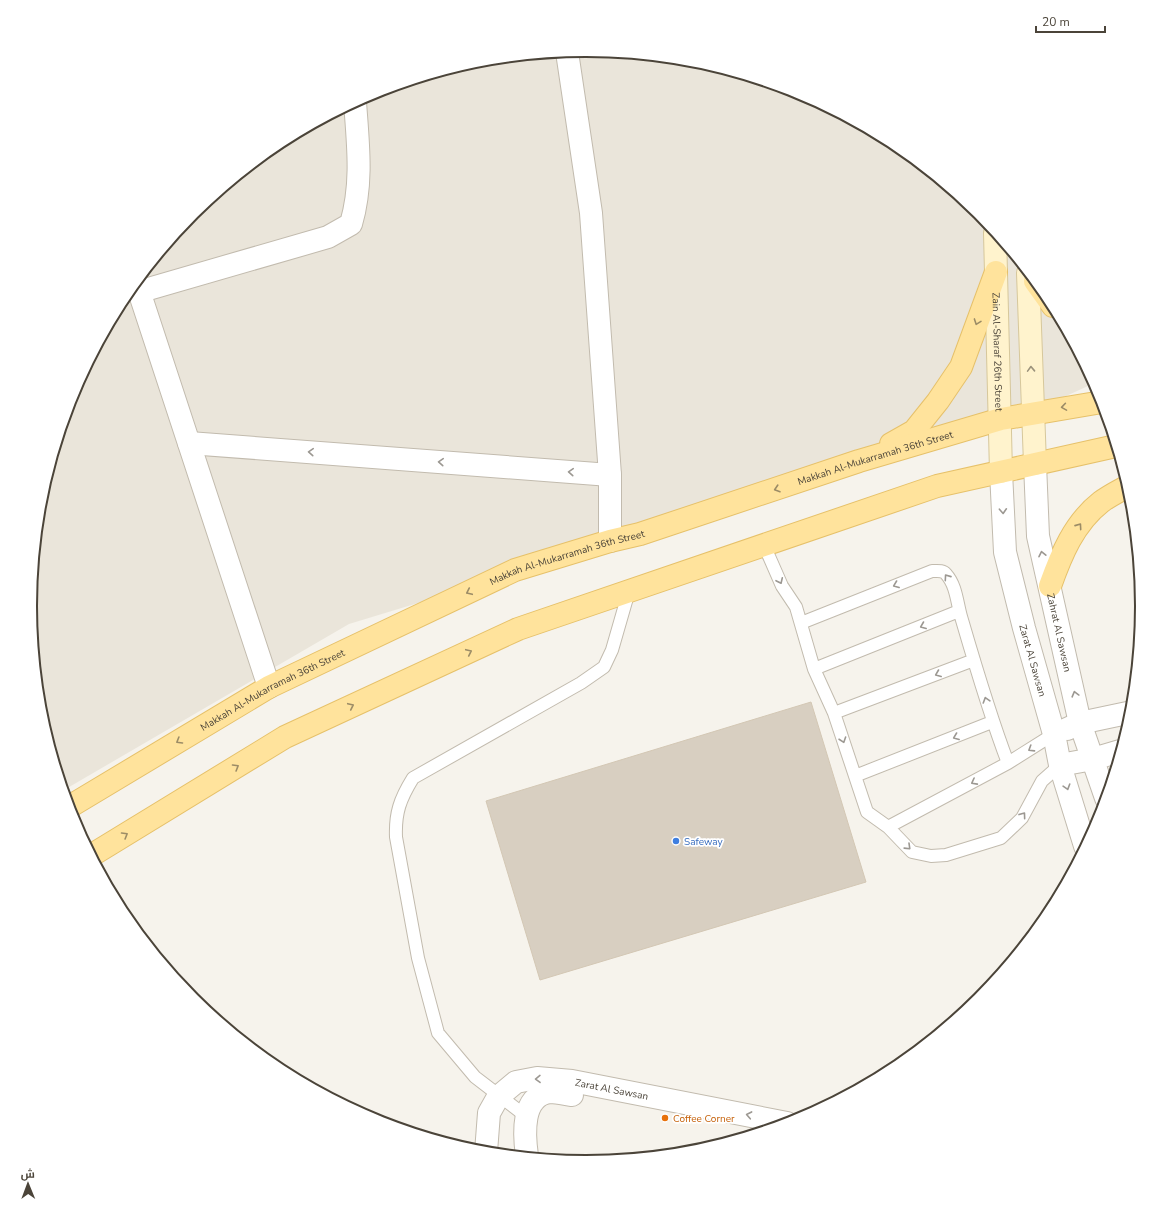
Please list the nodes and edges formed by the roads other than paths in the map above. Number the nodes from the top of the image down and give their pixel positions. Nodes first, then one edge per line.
1 (568, 58) edge
2 (355, 108) edge
3 (995, 240) edge
4 (996, 272) junction
5 (1028, 281) edge
6 (140, 286) edge
7 (138, 290) edge
8 (1096, 403) edge
9 (1033, 412) junction
10 (1001, 419) junction
11 (189, 443) junction
12 (1111, 447) edge
13 (859, 461) junction
14 (1035, 464) junction
15 (1001, 472) junction
16 (610, 475) junction
17 (1122, 490) edge
18 (610, 541) junction
19 (764, 545) junction
20 (1050, 586) junction
21 (630, 591) junction
22 (959, 612) junction
23 (801, 623) junction
24 (974, 660) junction
25 (814, 669) junction
26 (269, 687) junction
27 (834, 713) junction
28 (1124, 714) edge
29 (992, 722) junction
30 (1080, 723) junction
31 (1054, 734) junction
32 (1115, 753) edge
33 (1093, 760) junction
34 (1008, 763) junction
35 (1060, 765) junction
36 (855, 776) junction
37 (1103, 790) edge
38 (74, 804) edge
39 (888, 827) junction
40 (1083, 839) edge
41 (96, 853) edge
42 (498, 1097) junction
43 (527, 1117) junction
44 (776, 1121) edge
45 (748, 1130) edge
46 (486, 1145) edge
47 (526, 1151) edge

1 - 16 street
2 - 6 street
3 - 4 main road, Zain Al-Sharaf 26th Street
4 - 10 main road, Zain Al-Sharaf 26th Street
4 -> 13 main road
9 -> 5 main road
7 - 11 street
8 -> 9 main road, Makkah Al-Mukarramah 36th Street
9 - 10 main road, Makkah Al-Mukarramah 36th Street
9 - 14 main road
10 - 13 main road, Makkah Al-Mukarramah 36th Street
10 - 15 main road, Zain Al-Sharaf 26th Street
16 -> 11 street
11 - 26 street
12 - 14 main road
13 -> 18 main road, Makkah Al-Mukarramah 36th Street
14 - 15 main road
20 -> 14 street, Zahrat Al Sawsan
15 - 19 main road
15 -> 31 street, Zarat Al Sawsan
16 - 18 street
20 -> 17 main road
18 -> 26 main road, Makkah Al-Mukarramah 36th Street
19 - 21 main road
19 -> 23 lane
30 -> 20 street, Zahrat Al Sawsan
41 -> 21 main road
21 - 42 lane
22 -> 23 lane
22 - 24 lane
22 -> 25 lane
23 - 25 lane
24 -> 27 lane
29 -> 24 lane
25 - 27 lane
26 -> 38 main road, Makkah Al-Mukarramah 36th Street
27 -> 36 lane
28 - 30 street
29 - 34 lane
29 -> 36 lane
30 - 31 street
30 - 33 street, Zahrat Al Sawsan
31 -> 34 lane
31 - 35 street, Zarat Al Sawsan
32 - 33 street
33 - 35 street
33 - 37 street, Zahrat Al Sawsan
34 -> 39 lane
39 -> 35 lane
35 -> 40 street, Zarat Al Sawsan
36 - 39 lane
42 - 43 lane
44 -> 42 street, Zarat Al Sawsan
42 - 46 street, Zarat Al Sawsan
43 - 45 street
43 - 47 street

